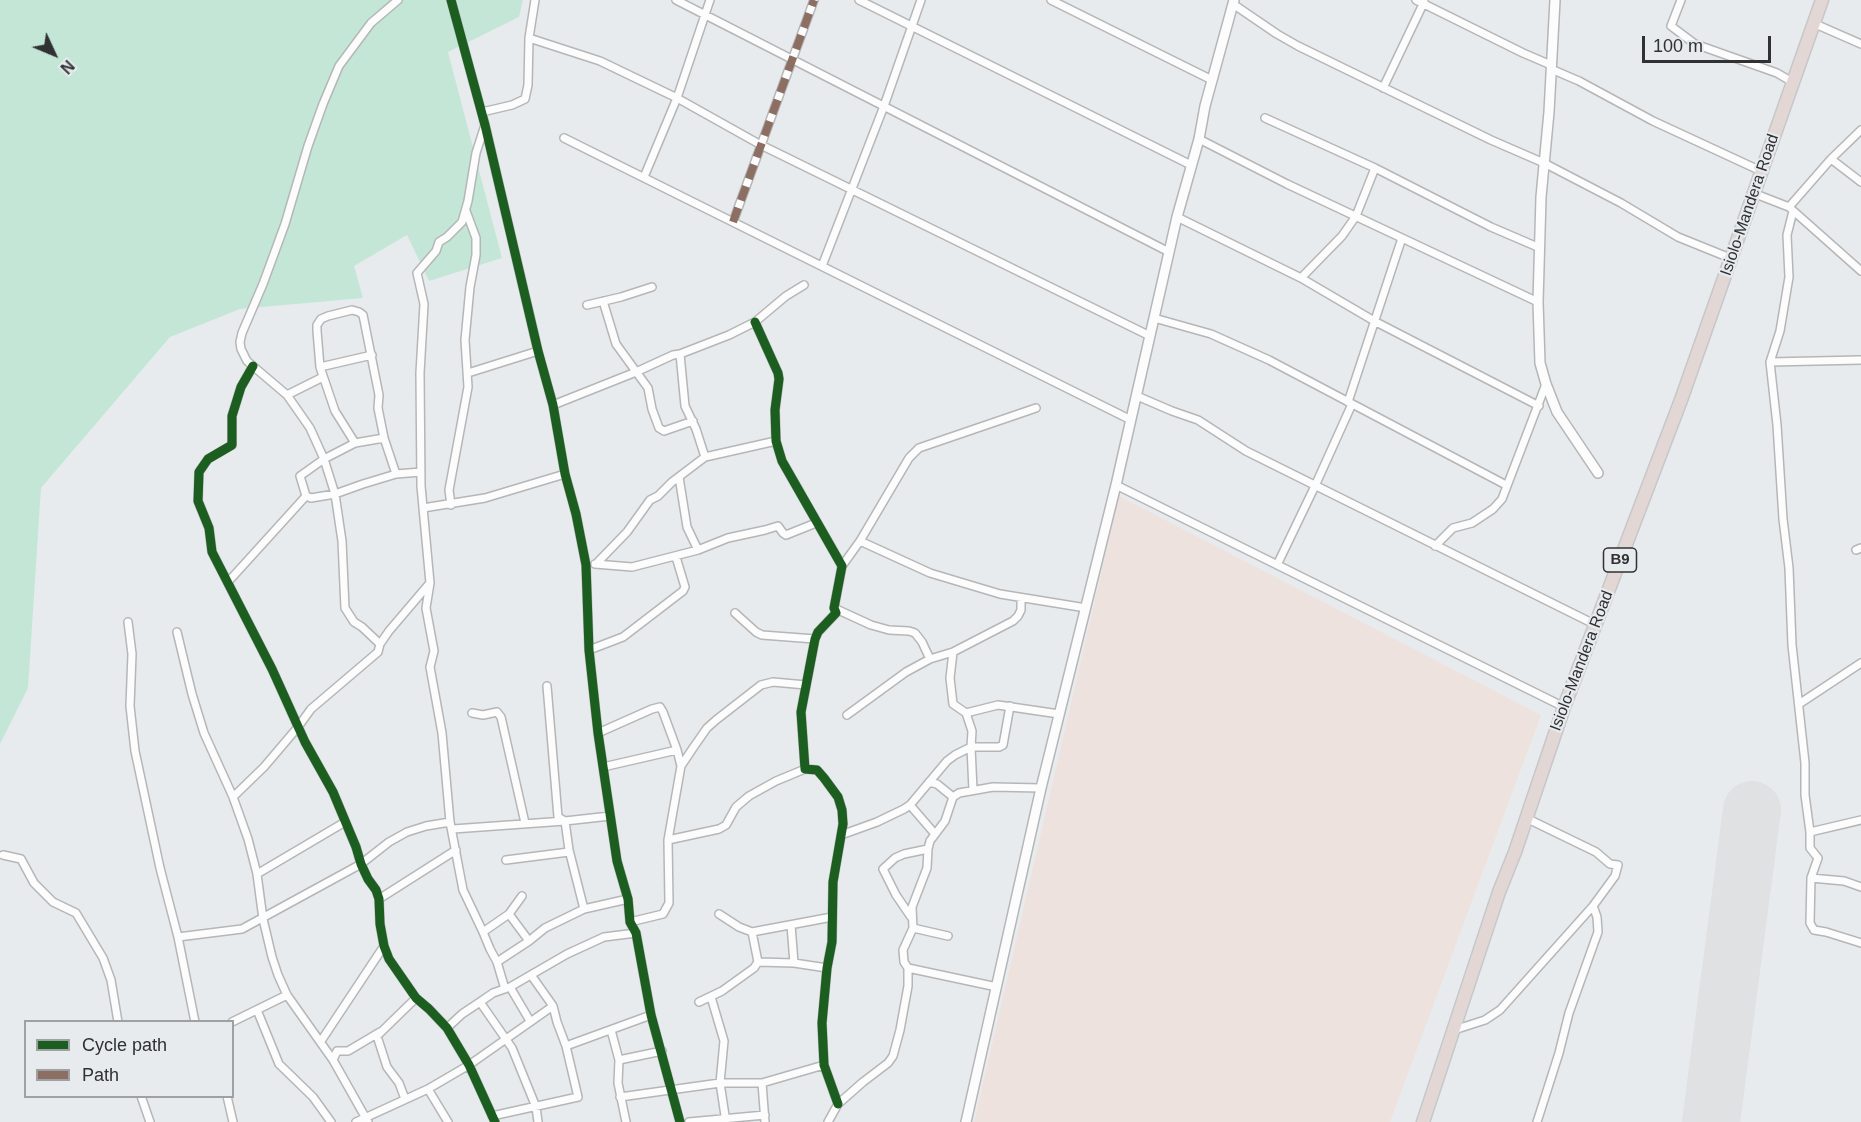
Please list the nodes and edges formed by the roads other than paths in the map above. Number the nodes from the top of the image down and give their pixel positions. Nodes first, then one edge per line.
1 (398, 0) edge
2 (451, 0) edge
3 (535, 0) edge
4 (676, 0) edge
5 (710, 0) edge
6 (814, 0) edge
7 (859, 0) edge
8 (921, 0) edge
9 (1051, 0) edge
10 (1555, 0) edge
11 (1681, 0) edge
12 (1822, 0) edge
13 (1233, 2) edge
14 (1421, 2) edge
15 (704, 14) junction
16 (1813, 23) junction
17 (912, 26) junction
18 (529, 38) junction
19 (1861, 44) edge
20 (792, 59) junction
21 (1551, 67) junction
22 (1212, 80) junction
23 (1794, 83) junction
24 (1383, 88) junction
25 (677, 98) junction
26 (884, 106) junction
27 (482, 112) junction
28 (1265, 117) dead end
29 (485, 125) junction
30 (1861, 130) edge
31 (564, 138) dead end
32 (1199, 139) junction
33 (761, 145) junction
34 (1831, 159) junction
35 (1544, 163) junction
36 (1191, 165) junction
37 (1375, 168) junction
38 (1761, 171) junction
39 (644, 177) junction
40 (1861, 182) edge
41 (852, 190) junction
42 (1754, 193) junction
43 (1791, 209) junction
44 (466, 211) junction
45 (1356, 216) junction
46 (1177, 217) junction
47 (733, 222) junction
48 (1402, 238) junction
49 (1540, 248) junction
50 (1169, 252) junction
51 (1730, 258) junction
52 (822, 266) junction
53 (1861, 271) edge
54 (1301, 278) junction
55 (804, 285) dead end
56 (652, 287) dead end
57 (603, 302) junction
58 (1538, 302) junction
59 (587, 304) dead end
60 (1154, 318) junction
61 (754, 322) junction
62 (1376, 322) junction
63 (1150, 336) junction
64 (538, 351) junction
65 (680, 354) junction
66 (372, 355) junction
67 (1861, 360) edge
68 (1770, 362) junction
69 (253, 366) junction
70 (320, 367) junction
71 (636, 372) junction
72 (468, 373) junction
73 (323, 377) junction
74 (1546, 384) junction
75 (287, 395) junction
76 (1137, 396) junction
77 (1350, 403) junction
78 (553, 405) junction
79 (1539, 406) junction
80 (1036, 408) dead end
81 (1131, 420) junction
82 (693, 421) junction
83 (384, 438) junction
84 (776, 441) junction
85 (355, 443) junction
86 (705, 457) junction
87 (324, 459) junction
88 (421, 472) junction
89 (1598, 472) dead end
90 (396, 474) junction
91 (564, 474) junction
92 (679, 477) junction
93 (1116, 485) junction
94 (1506, 485) junction
95 (1315, 486) junction
96 (335, 494) junction
97 (306, 496) junction
98 (451, 505) junction
99 (423, 508) junction
100 (816, 523) junction
101 (860, 542) junction
102 (1435, 546) junction
103 (698, 550) junction
104 (676, 556) junction
105 (596, 564) junction
106 (586, 565) junction
107 (1277, 565) junction
108 (842, 566) junction
109 (228, 582) junction
110 (430, 583) junction
111 (1021, 598) junction
112 (834, 608) junction
113 (1086, 608) junction
114 (735, 613) dead end
115 (128, 622) dead end
116 (1596, 625) junction
117 (177, 632) dead end
118 (815, 639) junction
119 (380, 644) junction
120 (589, 650) junction
121 (953, 652) junction
122 (930, 659) junction
123 (1861, 663) edge
124 (806, 685) junction
125 (547, 686) dead end
126 (1799, 704) junction
127 (1010, 706) junction
128 (1564, 707) junction
129 (472, 713) dead end
130 (966, 713) junction
131 (1059, 714) junction
132 (847, 715) dead end
133 (298, 728) junction
134 (598, 733) junction
135 (971, 747) junction
136 (677, 750) junction
137 (603, 766) junction
138 (681, 766) junction
139 (805, 769) junction
140 (929, 782) junction
141 (1041, 788) junction
142 (973, 790) junction
143 (953, 796) junction
144 (233, 797) junction
145 (910, 805) junction
146 (610, 816) junction
147 (1526, 818) junction
148 (1861, 820) edge
149 (565, 821) junction
150 (345, 822) junction
151 (525, 823) junction
152 (452, 825) junction
153 (1810, 832) junction
154 (935, 834) junction
155 (841, 835) junction
156 (668, 840) junction
157 (928, 849) junction
158 (456, 850) junction
159 (569, 852) junction
160 (3, 855) dead end
161 (506, 860) dead end
162 (361, 864) junction
163 (257, 874) junction
164 (1811, 878) junction
165 (1861, 887) edge
166 (522, 896) dead end
167 (379, 899) junction
168 (628, 899) junction
169 (1593, 906) junction
170 (584, 909) junction
171 (509, 914) junction
172 (719, 914) dead end
173 (832, 917) junction
174 (263, 919) junction
175 (913, 919) junction
176 (630, 922) junction
177 (790, 925) junction
178 (913, 928) junction
179 (483, 932) junction
180 (753, 932) junction
181 (636, 933) junction
182 (948, 936) dead end
183 (178, 937) junction
184 (529, 942) junction
185 (1861, 942) edge
186 (384, 946) junction
187 (497, 962) junction
188 (758, 962) junction
189 (794, 963) junction
190 (827, 968) junction
191 (908, 968) junction
192 (531, 975) junction
193 (997, 987) junction
194 (508, 988) junction
195 (287, 995) junction
196 (711, 997) junction
197 (416, 998) junction
198 (480, 1002) junction
199 (699, 1002) dead end
200 (554, 1006) junction
201 (257, 1010) junction
202 (651, 1015) junction
203 (118, 1020) edge
204 (195, 1020) edge
205 (234, 1021) edge
206 (530, 1021) junction
207 (447, 1028) junction
208 (611, 1030) junction
209 (1452, 1030) junction
210 (380, 1032) junction
211 (507, 1039) junction
212 (321, 1041) junction
213 (566, 1046) junction
214 (662, 1051) junction
215 (333, 1060) junction
216 (619, 1060) junction
217 (469, 1065) junction
218 (824, 1065) junction
219 (720, 1083) junction
220 (762, 1083) junction
221 (428, 1089) junction
222 (672, 1090) junction
223 (620, 1097) junction
224 (142, 1098) edge
225 (227, 1098) edge
226 (405, 1100) junction
227 (838, 1104) junction
228 (536, 1107) junction
229 (765, 1118) edge
230 (494, 1119) edge
231 (366, 1120) edge
232 (726, 1121) edge
233 (150, 1122) edge
234 (233, 1122) edge
235 (331, 1122) edge
236 (356, 1122) edge
237 (448, 1122) edge
238 (538, 1122) edge
239 (626, 1122) edge
240 (680, 1122) edge
241 (689, 1122) edge
242 (828, 1122) edge
243 (966, 1122) edge
244 (1423, 1122) edge
245 (1537, 1122) edge

1 - 69 street
2 - 27 street
3 - 18 street
4 - 15 street
5 - 15 street
6 - 20 street
7 - 17 street
8 - 17 street
9 - 22 street
10 - 21 main road
11 - 23 street
12 - 16 highway, Isiolo-Mandera Road / B9
13 - 22 main road
13 - 24 street
14 - 21 street
14 - 24 street
15 - 20 street
15 - 25 street
16 - 19 street
16 - 23 highway, Isiolo-Mandera Road / B9
17 - 26 street
17 - 36 street
18 - 25 street
18 - 27 street
20 - 26 street
20 - 33 street
21 - 35 main road
21 - 38 street
22 - 32 main road
23 - 38 highway, Isiolo-Mandera Road / B9
24 - 35 street
25 - 33 street
25 - 39 street
26 - 41 street
26 - 50 street
27 - 29 street
28 - 37 street
29 - 44 street
29 - 64 street
30 - 34 street
31 - 39 street
32 - 36 main road
32 - 45 street
33 - 41 street
33 - 47 street
34 - 40 street
34 - 43 street
35 - 49 main road
35 - 51 street
36 - 46 main road
37 - 45 street
37 - 49 street
38 - 42 highway, Isiolo-Mandera Road / B9
39 - 47 street
41 - 52 street
41 - 63 street
42 - 43 street
42 - 51 highway, Isiolo-Mandera Road / B9
43 - 53 street
43 - 68 street
44 - 72 street
44 - 88 street
45 - 48 street
45 - 54 street
46 - 50 main road
46 - 54 street
47 - 52 street
48 - 58 street
48 - 62 street
49 - 58 main road
50 - 60 main road
51 - 116 highway, Isiolo-Mandera Road / B9
52 - 81 street
54 - 62 street
55 - 61 street
56 - 57 street
57 - 59 street
57 - 71 street
58 - 74 main road
60 - 63 main road
60 - 77 street
61 - 65 street
61 - 84 street
62 - 77 street
62 - 79 street
63 - 76 main road
64 - 72 street
64 - 78 street
65 - 71 street
65 - 82 street
66 - 70 street
66 - 70 street
66 - 83 street
67 - 68 street
68 - 126 street
69 - 75 street
69 - 109 street
70 - 73 street
71 - 78 street
71 - 82 street
72 - 98 street
73 - 75 street
73 - 85 street
74 - 79 street
74 - 89 main road
75 - 87 street
76 - 81 main road
76 - 95 street
77 - 94 street
77 - 95 street
78 - 91 street
79 - 94 street
80 - 101 street
81 - 93 main road
82 - 86 street
83 - 85 street
83 - 90 street
84 - 86 street
84 - 100 street
85 - 87 street
86 - 92 street
87 - 96 street
87 - 97 street
88 - 90 street
88 - 99 street
90 - 96 street
91 - 98 street
91 - 106 street
92 - 103 street
92 - 105 street
93 - 107 street
93 - 113 main road
94 - 102 street
95 - 102 street
95 - 107 street
96 - 97 street
96 - 119 street
97 - 109 street
98 - 99 street
99 - 110 street
100 - 103 street
100 - 108 street
101 - 108 street
101 - 111 street
102 - 116 street
103 - 104 street
104 - 105 street
104 - 120 street
105 - 106 street
106 - 120 street
107 - 128 street
108 - 112 street
109 - 133 street
110 - 119 street
110 - 152 street
111 - 113 street
111 - 121 street
112 - 118 street
112 - 122 street
113 - 131 main road
114 - 118 street
115 - 183 street
116 - 128 highway, Isiolo-Mandera Road / B9
117 - 144 street
118 - 124 street
119 - 133 street
120 - 134 street
121 - 122 street
121 - 130 street
122 - 132 street
123 - 126 street
124 - 138 street
124 - 139 street
125 - 149 street
126 - 153 street
127 - 130 street
127 - 131 street
127 - 135 street
128 - 147 highway, Isiolo-Mandera Road / B9
129 - 151 street
130 - 135 street
131 - 141 main road
133 - 144 street
133 - 150 street
134 - 136 street
134 - 137 street
135 - 140 street
135 - 142 street
136 - 137 street
136 - 138 street
137 - 146 street
138 - 156 street
139 - 155 street
139 - 156 street
140 - 143 street
140 - 145 street
141 - 142 street
141 - 193 main road
142 - 143 street
143 - 154 street
144 - 163 street
145 - 154 street
145 - 155 street
146 - 149 street
146 - 168 street
147 - 169 street
147 - 209 highway, Isiolo-Mandera Road / B9
148 - 153 street
149 - 151 street
149 - 159 street
150 - 162 street
150 - 163 street
151 - 152 street
152 - 158 street
152 - 162 street
153 - 164 street
154 - 157 street
155 - 173 street
156 - 176 street
157 - 175 street
157 - 175 street
158 - 167 street
158 - 179 street
159 - 161 street
159 - 170 street
160 - 203 street
162 - 167 street
162 - 174 street
163 - 174 street
164 - 165 street
164 - 185 street
166 - 171 street
167 - 186 street
168 - 170 street
168 - 176 street
169 - 209 street
169 - 245 street
170 - 184 street
171 - 179 street
171 - 184 street
172 - 180 street
173 - 177 street
173 - 190 street
174 - 183 street
174 - 195 street
175 - 178 street
176 - 181 street
177 - 180 street
177 - 189 street
178 - 182 street
178 - 191 street
179 - 187 street
180 - 188 street
181 - 192 street
181 - 202 street
183 - 204 street
184 - 187 street
186 - 197 street
186 - 212 street
187 - 194 street
188 - 189 street
188 - 196 street
189 - 190 street
190 - 218 street
191 - 193 street
191 - 227 street
192 - 194 street
192 - 200 street
193 - 243 main road
194 - 198 street
194 - 206 street
195 - 201 street
195 - 212 street
196 - 199 street
196 - 219 street
197 - 207 street
197 - 210 street
198 - 207 street
198 - 211 street
200 - 206 street
200 - 213 street
201 - 205 street
201 - 235 street
202 - 208 street
202 - 214 street
206 - 211 street
207 - 217 street
208 - 213 street
208 - 216 street
209 - 244 highway, Isiolo-Mandera Road / B9
210 - 215 street
210 - 226 street
211 - 217 street
211 - 228 street
212 - 215 street
213 - 228 street
214 - 216 street
214 - 222 street
215 - 231 street
216 - 223 street
217 - 221 street
217 - 230 street
218 - 220 street
218 - 227 street
219 - 220 street
219 - 222 street
219 - 232 street
220 - 229 street
221 - 226 street
221 - 237 street
222 - 223 street
222 - 240 street
223 - 239 street
224 - 233 street
225 - 234 street
226 - 231 street
227 - 242 street
228 - 230 street
228 - 238 street
229 - 232 street
231 - 236 street
232 - 241 street

